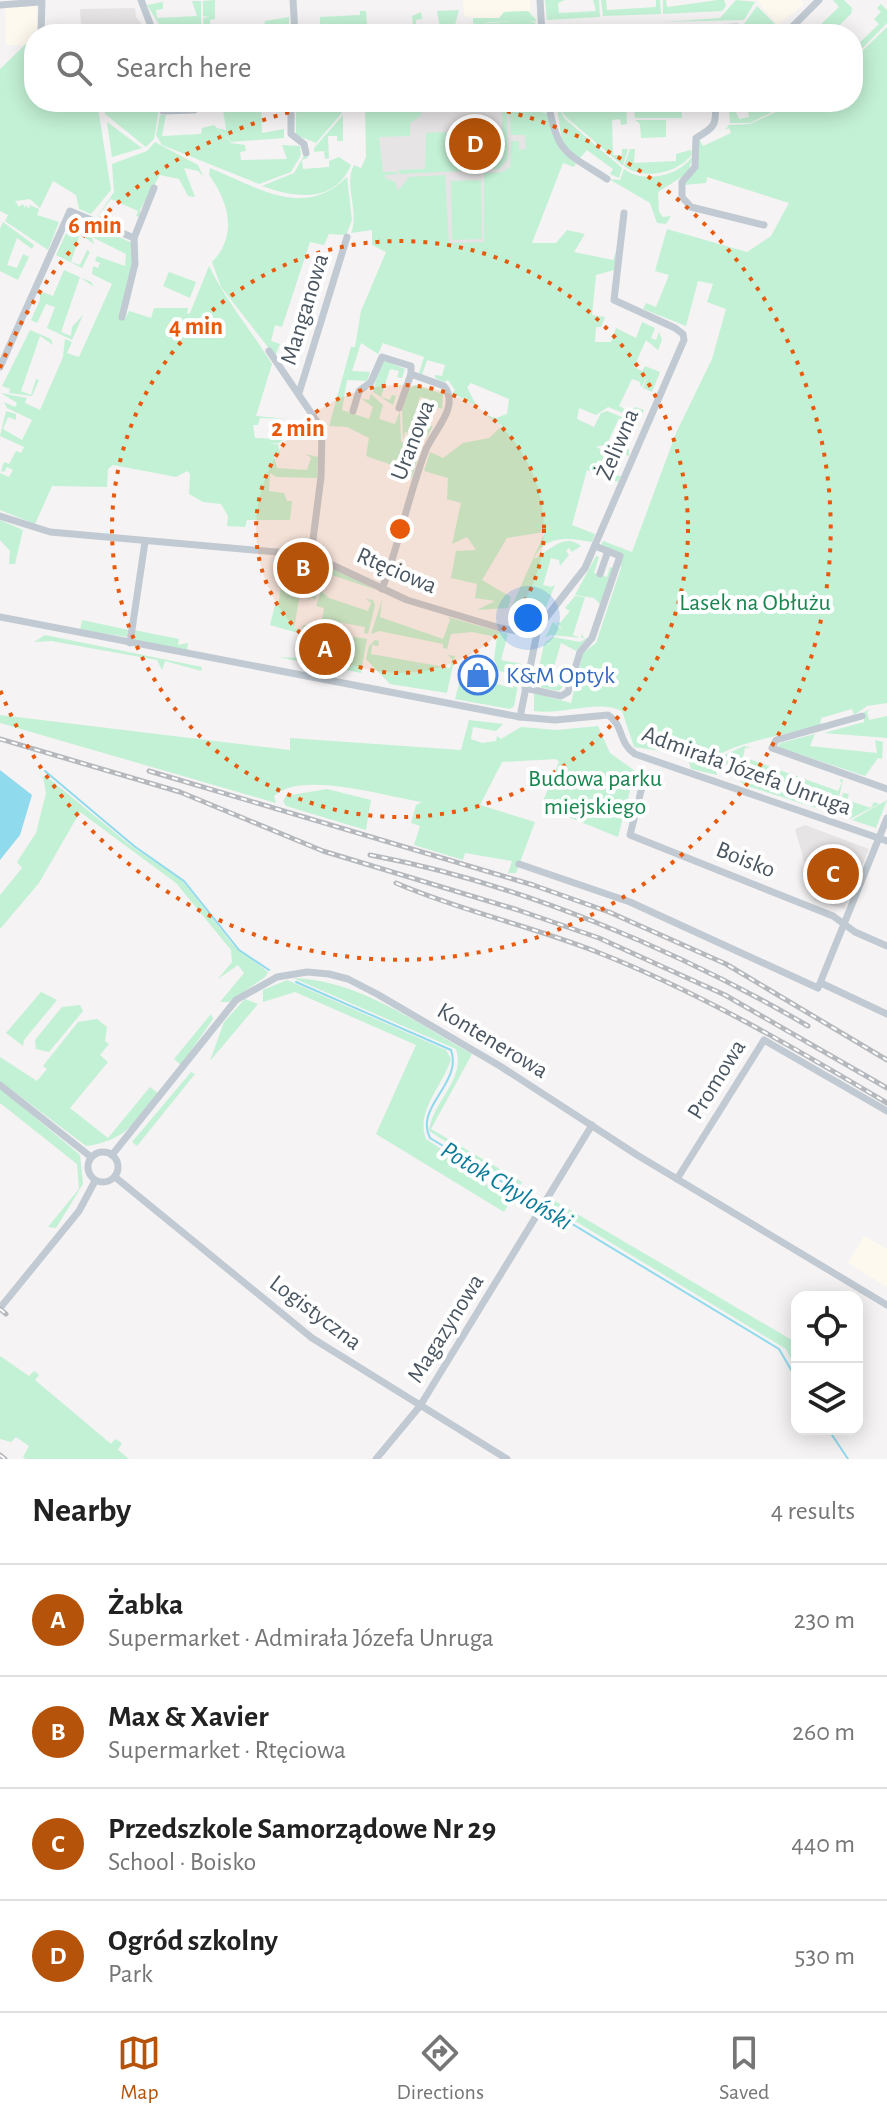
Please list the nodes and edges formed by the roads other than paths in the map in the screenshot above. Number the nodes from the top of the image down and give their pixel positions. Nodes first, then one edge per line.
1 (141, 0) edge
2 (293, 0) edge
3 (540, 0) edge
4 (819, 0) edge
5 (41, 1) edge
6 (0, 5) edge
7 (41, 24) edge
8 (150, 24) edge
9 (294, 24) edge
10 (542, 24) edge
11 (795, 24) edge
12 (291, 112) edge
13 (550, 112) edge
14 (715, 112) edge
15 (306, 153) dead end
16 (607, 179) dead end
17 (154, 188) dead end
18 (624, 213) dead end
19 (764, 225) dead end
20 (347, 237) dead end
21 (134, 238) junction
22 (122, 317) dead end
23 (269, 351) dead end
24 (0, 367) edge
25 (411, 374) junction
26 (299, 393) junction
27 (399, 408) dead end
28 (353, 411) dead end
29 (0, 516) edge
30 (145, 542) junction
31 (595, 546) junction
32 (608, 551) junction
33 (311, 555) junction
34 (600, 574) dead end
35 (382, 589) junction
36 (0, 617) edge
37 (536, 634) junction
38 (130, 643) junction
39 (525, 688) junction
40 (862, 716) dead end
41 (520, 717) junction
42 (644, 779) dead end
43 (887, 789) edge
44 (887, 818) edge
45 (883, 840) edge
46 (519, 864) dead end
47 (845, 924) junction
48 (887, 946) edge
49 (821, 983) junction
50 (887, 1014) edge
51 (0, 1085) edge
52 (887, 1111) edge
53 (592, 1125) junction
54 (112, 1155) junction
55 (91, 1157) junction
56 (115, 1177) junction
57 (677, 1179) junction
58 (95, 1181) junction
59 (887, 1305) edge
60 (0, 1308) edge
61 (420, 1406) junction
62 (376, 1459) edge
63 (507, 1459) edge

1 - 8 street
2 - 9 street
3 - 10 street
4 - 11 street
5 - 6 street
5 - 7 street
12 - 15 street
13 - 16 street
14 - 19 street
17 - 21 street
18 - 31 street, Żeliwna
20 - 26 street, Manganowa
21 - 22 street
21 - 24 street
23 - 26 street, Manganowa
25 - 27 street, Uranowa
25 - 28 street, Uranowa
25 - 35 street, Uranowa
26 - 33 street, Manganowa
29 - 30 street, Rtęciowa
30 - 33 street, Rtęciowa
30 - 38 street
31 - 32 street
31 - 37 street, Żeliwna
32 - 34 street
32 - 39 street
33 - 35 street, Rtęciowa
35 - 37 street, Rtęciowa
36 - 38 street, Admirała Józefa Unruga
37 - 39 street, Żeliwna
38 - 41 street, Admirała Józefa Unruga
39 - 41 street, Żeliwna
40 - 43 street, Admirała Józefa Unruga
41 - 45 street, Admirała Józefa Unruga
42 - 47 street, Boisko
44 - 45 street
45 - 47 street
46 - 49 street
47 - 48 street, Boisko
47 - 49 street
49 - 50 street
51 - 55 street
52 - 57 street, Promowa
53 - 54 street, Kontenerowa
53 - 57 street, Kontenerowa
53 - 61 street, Magazynowa
54 - 55 street
54 - 56 street
55 - 58 street
56 - 58 street
56 - 61 street, Logistyczna
57 - 59 street, Kontenerowa
58 - 60 street
61 - 62 street, Magazynowa
61 - 63 street, Logistyczna

